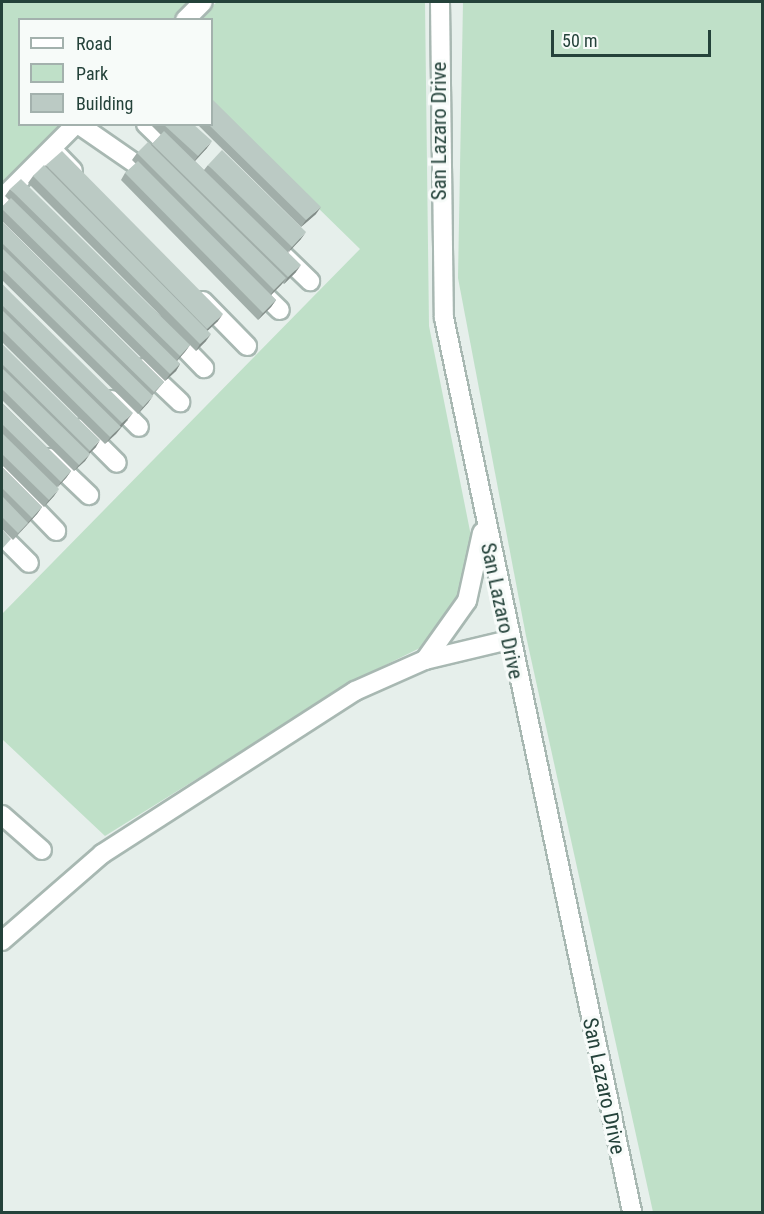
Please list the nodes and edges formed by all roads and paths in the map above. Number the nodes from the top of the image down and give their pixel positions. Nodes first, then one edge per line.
1 (204, 2) edge
2 (440, 2) edge
3 (187, 18) edge
4 (75, 126) edge
5 (80, 126) edge
6 (148, 126) edge
7 (52, 148) junction
8 (189, 166) edge
9 (20, 179) junction
10 (84, 182) edge
11 (161, 194) edge
12 (36, 195) edge
13 (2, 198) edge
14 (267, 240) edge
15 (245, 277) edge
16 (310, 281) dead end
17 (190, 288) edge
18 (280, 310) dead end
19 (156, 318) edge
20 (247, 346) dead end
21 (132, 357) edge
22 (204, 368) dead end
23 (99, 387) edge
24 (180, 402) dead end
25 (70, 416) edge
26 (139, 427) dead end
27 (33, 441) edge
28 (117, 463) dead end
29 (2, 475) edge
30 (88, 495) dead end
31 (483, 523) junction
32 (56, 531) dead end
33 (2, 536) edge
34 (29, 563) dead end
35 (508, 640) junction
36 (425, 660) junction
37 (2, 816) edge
38 (42, 850) dead end
39 (2, 941) edge
40 (632, 1212) edge

1 - 3 street
2 - 31 street, San Lazaro Drive
4 - 7 street
5 - 11 street
6 - 8 street
7 - 9 street
7 - 10 street
9 - 12 street
9 - 13 street
14 - 16 street
15 - 18 street
17 - 20 street
19 - 22 street
21 - 24 street
23 - 26 street
25 - 28 street
27 - 30 street
29 - 32 street
31 - 35 street, San Lazaro Drive
31 - 36 street
33 - 34 street
35 - 36 street
35 - 40 street, San Lazaro Drive
36 - 39 street
37 - 38 street

